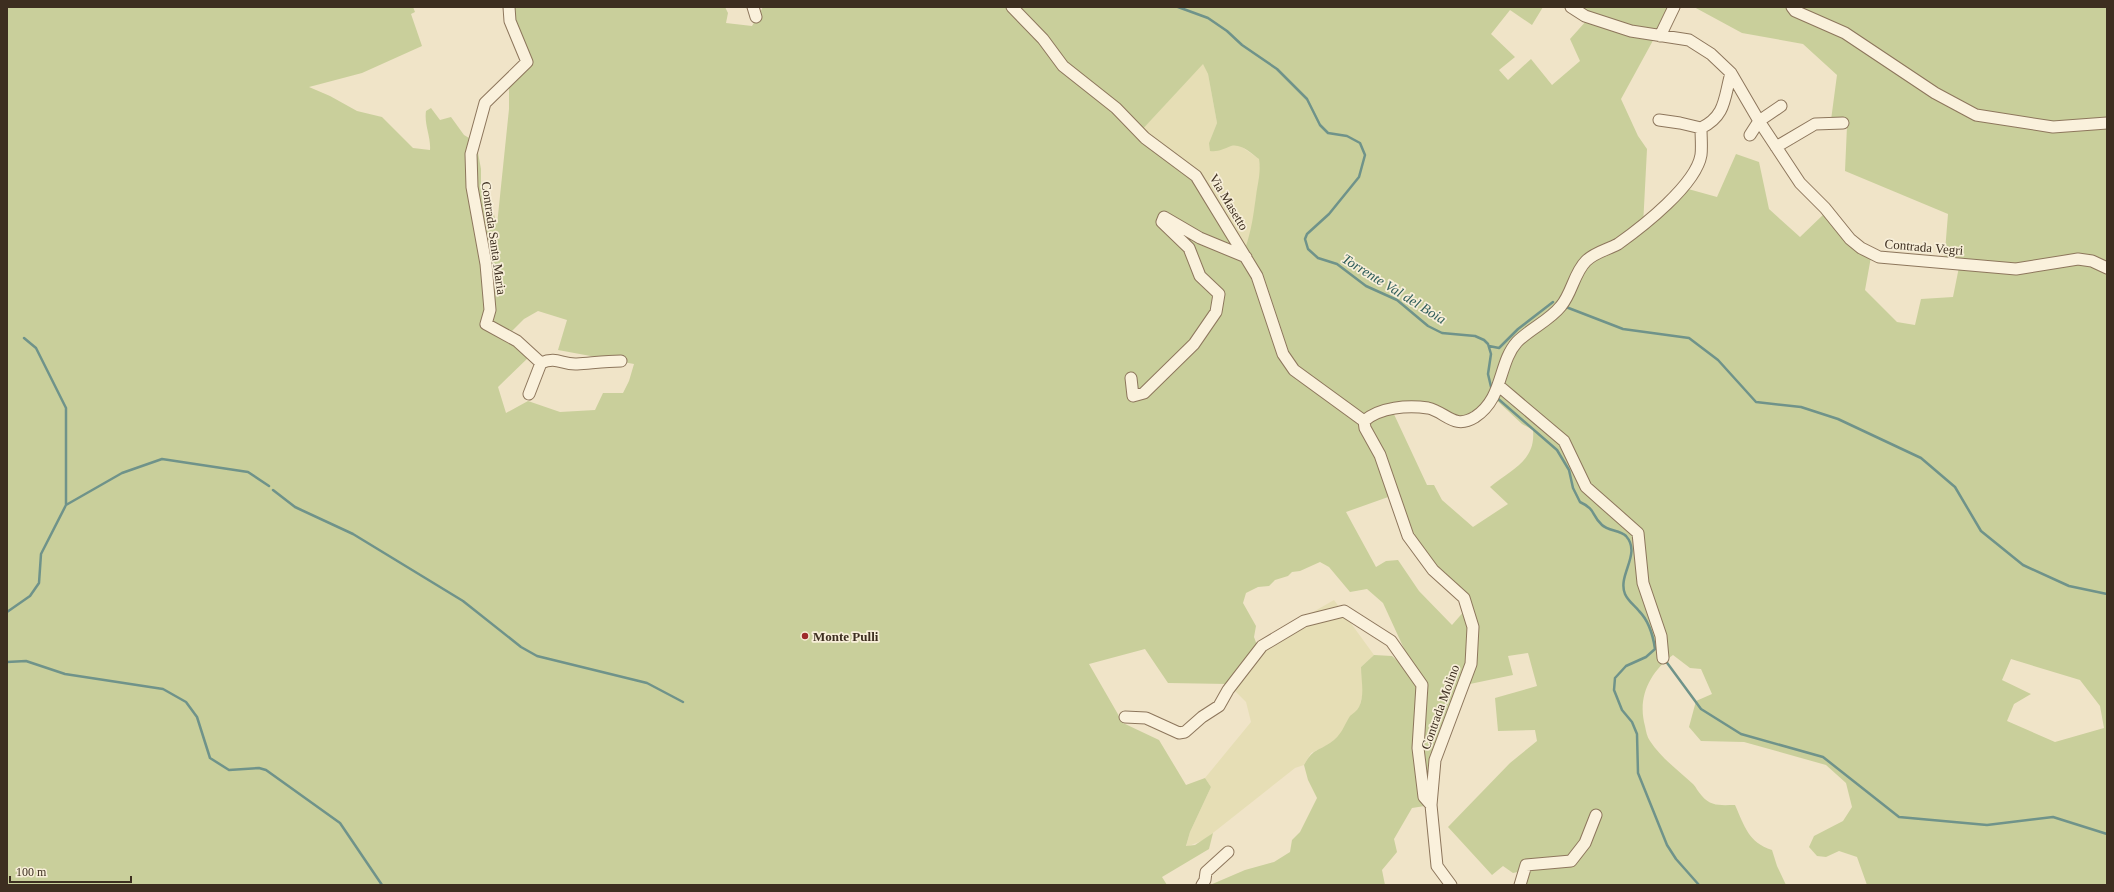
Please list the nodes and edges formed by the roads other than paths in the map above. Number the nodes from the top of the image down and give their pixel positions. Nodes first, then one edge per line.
1 (509, 7) edge
2 (1012, 7) edge
3 (1571, 7) edge
4 (1674, 7) edge
5 (1792, 7) edge
6 (1660, 36) junction
7 (1731, 73) junction
8 (1781, 106) dead end
9 (1659, 120) dead end
10 (1759, 122) junction
11 (1843, 123) dead end
12 (2107, 123) edge
13 (1701, 128) junction
14 (1750, 135) dead end
15 (1776, 147) junction
16 (1246, 257) junction
17 (2107, 268) edge
18 (620, 361) dead end
19 (541, 363) junction
20 (1131, 378) dead end
21 (1498, 387) junction
22 (529, 394) dead end
23 (1364, 421) junction
24 (1663, 658) dead end
25 (1125, 717) dead end
26 (1431, 805) junction
27 (1596, 815) dead end
28 (1228, 852) dead end
29 (1202, 885) edge
30 (1451, 885) edge
31 (1520, 885) edge

1 - 19 street, Contrada Santa Maria
2 - 16 street, Via Masetto
3 - 6 street, Contrada Vegri
4 - 6 street
5 - 12 street
6 - 7 street, Contrada Vegri
7 - 10 street, Contrada Vegri
7 - 13 street
8 - 10 street
9 - 13 street
10 - 14 street
10 - 15 street, Contrada Vegri
11 - 15 street
13 - 21 street
15 - 17 street, Contrada Vegri
16 - 20 street
16 - 23 street, Via Masetto
18 - 19 street
19 - 22 street
21 - 23 street
21 - 24 street
23 - 26 street, Contrada Molino
25 - 26 street
26 - 30 street, Contrada Molino
27 - 31 street
28 - 29 street

